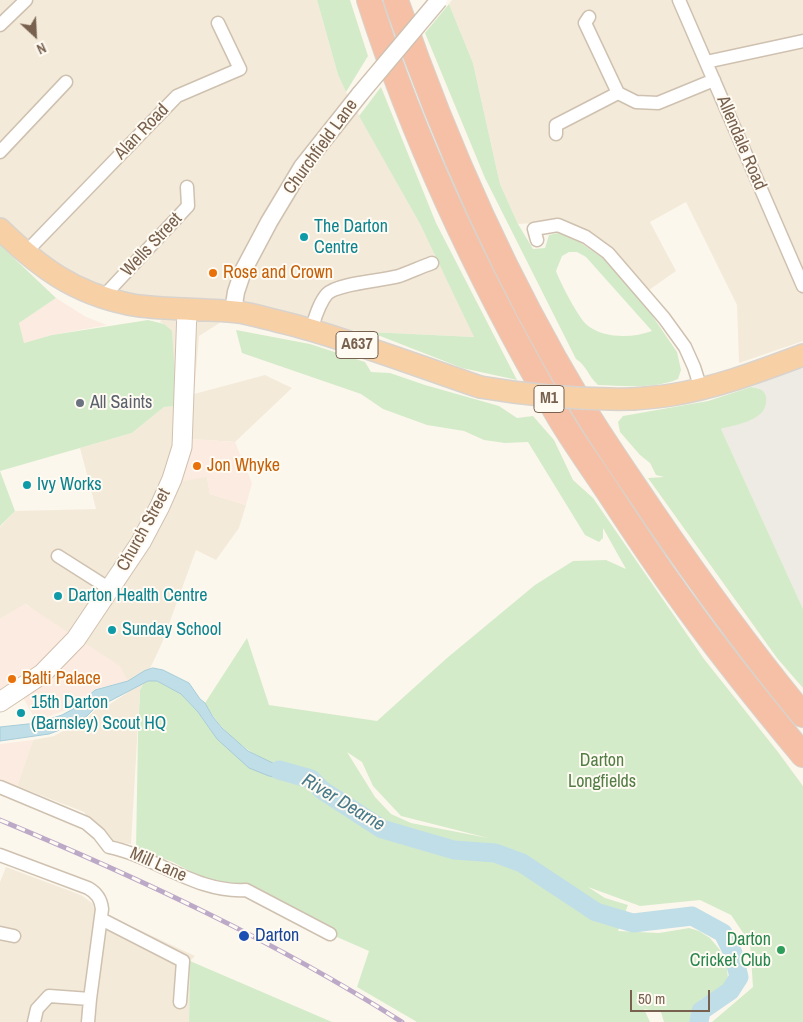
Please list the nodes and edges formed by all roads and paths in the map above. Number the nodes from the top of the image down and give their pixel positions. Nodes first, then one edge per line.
1 (26, 0) edge
2 (369, 0) edge
3 (396, 0) edge
4 (439, 0) edge
5 (679, 0) edge
6 (589, 17) dead end
7 (218, 24) dead end
8 (0, 26) edge
9 (803, 41) edge
10 (706, 62) junction
11 (714, 80) junction
12 (66, 82) dead end
13 (618, 93) junction
14 (556, 134) dead end
15 (0, 152) edge
16 (186, 187) dead end
17 (0, 229) edge
18 (537, 240) dead end
19 (25, 253) junction
20 (432, 263) dead end
21 (803, 286) edge
22 (102, 298) junction
23 (187, 310) junction
24 (233, 311) junction
25 (311, 330) junction
26 (803, 355) edge
27 (700, 389) junction
28 (58, 556) dead end
29 (110, 590) junction
30 (0, 702) edge
31 (803, 715) edge
32 (803, 756) edge
33 (0, 787) edge
34 (0, 855) edge
35 (101, 919) junction
36 (0, 933) edge
37 (324, 933) dead end
38 (14, 936) dead end
39 (90, 999) junction
40 (180, 1002) dead end
41 (34, 1022) edge
42 (88, 1022) edge

1 - 8 street
2 - 32 highway, M1
3 - 31 highway, M1
4 - 24 street, Churchfield Lane, bridge
5 - 10 street, Allendale Road
6 - 13 street
7 - 19 street, Alan Road
9 - 10 street
10 - 11 street, Allendale Road
11 - 13 street
11 - 21 street, Allendale Road
12 - 15 street
13 - 14 street
16 - 22 street, Wells Street
17 - 19 highway, A637
18 - 27 street
19 - 22 highway, A637
20 - 25 street
22 - 23 highway, A637
23 - 24 highway, A637
23 - 29 main road, Church Street
24 - 25 highway, A637
25 - 27 highway, A637, bridge
26 - 27 highway, A637
28 - 29 street
29 - 30 main road, Church Street
33 - 37 street, Mill Lane
34 - 35 street
35 - 39 street
35 - 40 street
36 - 38 street
39 - 41 street
39 - 42 street

